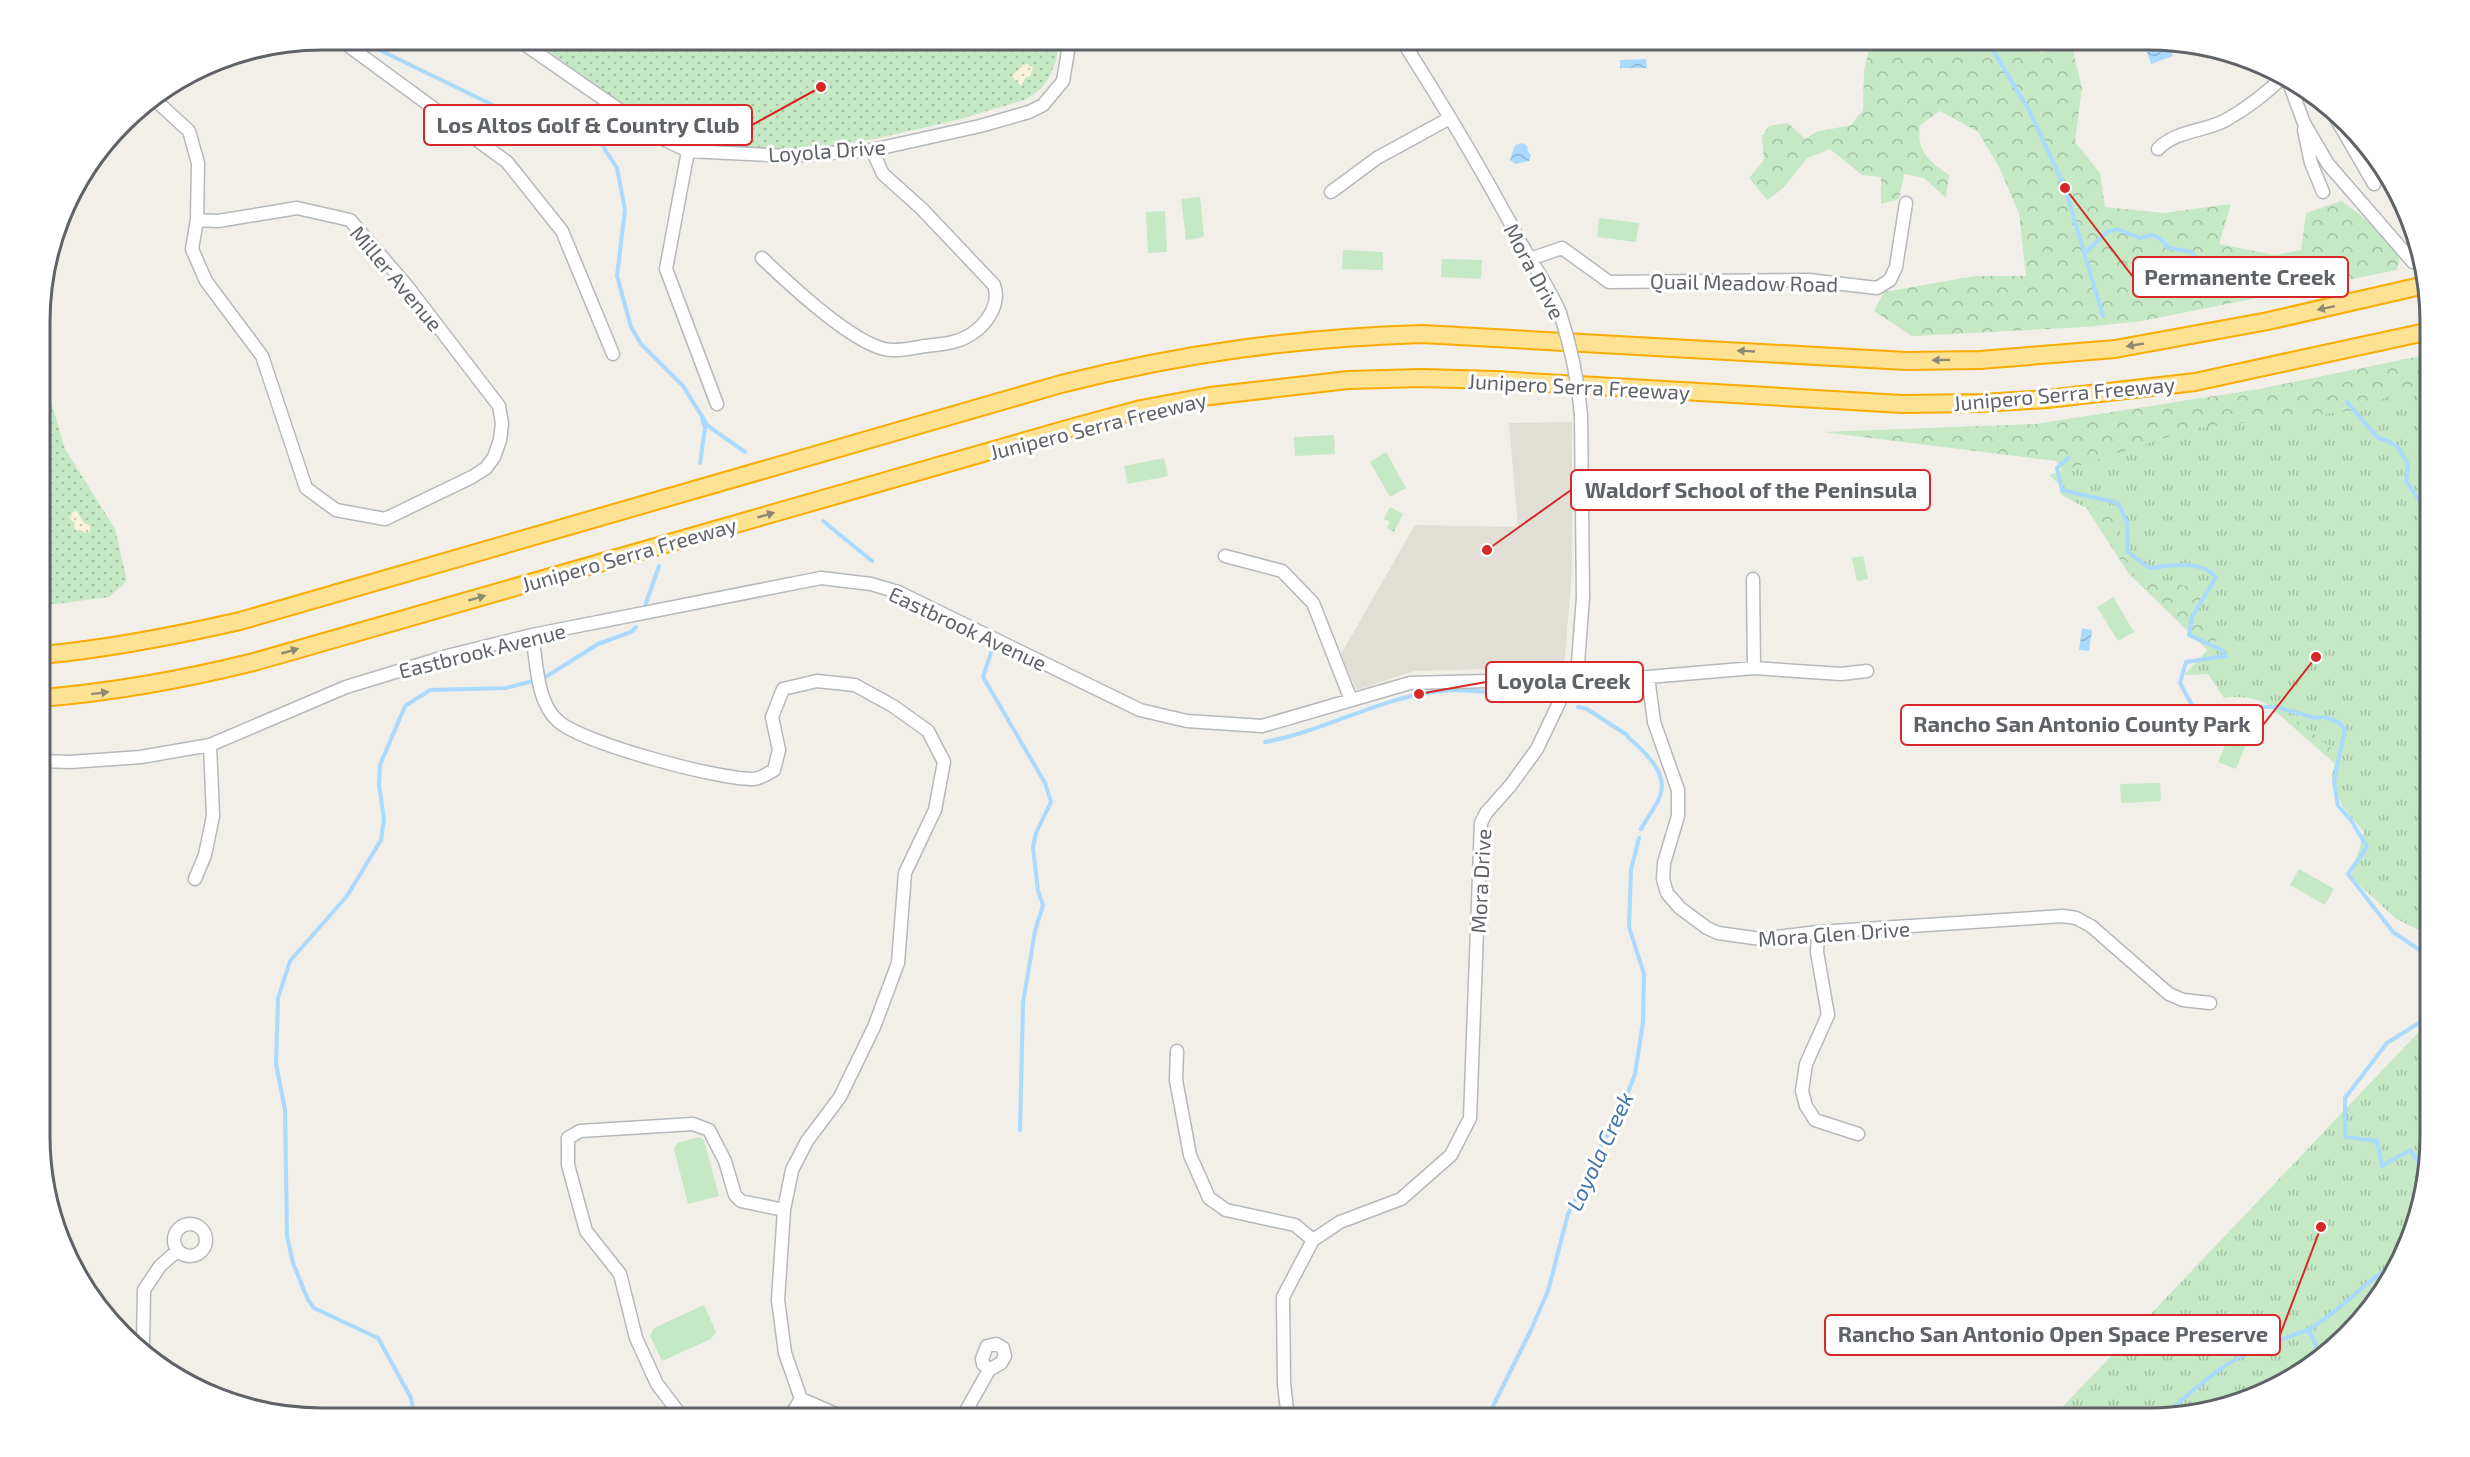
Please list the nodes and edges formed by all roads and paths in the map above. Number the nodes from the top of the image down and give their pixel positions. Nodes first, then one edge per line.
1 (354, 50) edge
2 (533, 50) edge
3 (1068, 50) edge
4 (1408, 50) edge
5 (2277, 82) edge
6 (2292, 90) edge
7 (159, 104) edge
8 (1450, 118) junction
9 (2304, 123) junction
10 (2344, 132) edge
11 (2158, 149) dead end
12 (872, 150) junction
13 (688, 151) junction
14 (2374, 184) dead end
15 (1330, 192) dead end
16 (2323, 192) dead end
17 (1906, 203) dead end
18 (197, 220) junction
19 (762, 258) dead end
20 (1530, 259) junction
21 (2413, 262) dead end
22 (2418, 287) edge
23 (2420, 333) edge
24 (613, 354) dead end
25 (717, 404) dead end
26 (1225, 556) dead end
27 (1753, 579) dead end
28 (532, 635) junction
29 (50, 654) edge
30 (1754, 668) junction
31 (1867, 671) dead end
32 (1648, 677) junction
33 (1571, 680) junction
34 (50, 697) edge
35 (1351, 700) junction
36 (210, 745) junction
37 (50, 761) edge
38 (195, 879) dead end
39 (1818, 932) junction
40 (2210, 1003) dead end
41 (1177, 1051) dead end
42 (1858, 1134) dead end
43 (784, 1210) junction
44 (1313, 1240) junction
45 (177, 1251) dead end
46 (143, 1341) edge
47 (989, 1370) dead end
48 (801, 1399) junction
49 (675, 1408) edge
50 (795, 1408) edge
51 (821, 1408) edge
52 (968, 1408) edge
53 (1287, 1408) edge

1 - 24 street
2 - 13 street
3 - 12 street, Loyola Drive
4 - 8 street, Mora Drive
5 - 11 street
6 - 9 street
7 - 18 street
8 - 15 street
8 - 20 street, Mora Drive
9 - 16 street
9 - 21 street
10 - 14 street
12 - 13 street, Loyola Drive
12 - 19 street
13 - 25 street
17 - 20 street, Quail Meadow Road
18 - 18 street, Miller Avenue
20 - 33 street, Mora Drive, bridge
22 -> 29 highway, Junipero Serra Freeway
34 -> 23 highway, Junipero Serra Freeway
26 - 35 street
27 - 30 street
28 - 35 street, Eastbrook Avenue
28 - 36 street, Eastbrook Avenue
28 - 43 street
30 - 31 street, Eastbrook Avenue
30 - 32 street, Eastbrook Avenue
32 - 33 street, Eastbrook Avenue
32 - 39 street, Mora Glen Drive
33 - 35 street, Eastbrook Avenue
33 - 44 street, Mora Drive
36 - 37 street, Eastbrook Avenue
36 - 38 street
39 - 40 street, Mora Glen Drive
39 - 42 street
41 - 44 street
43 - 48 street
43 - 49 street
44 - 53 street, Mora Drive
45 - 46 street
47 - 52 street
48 - 50 street
48 - 51 street

